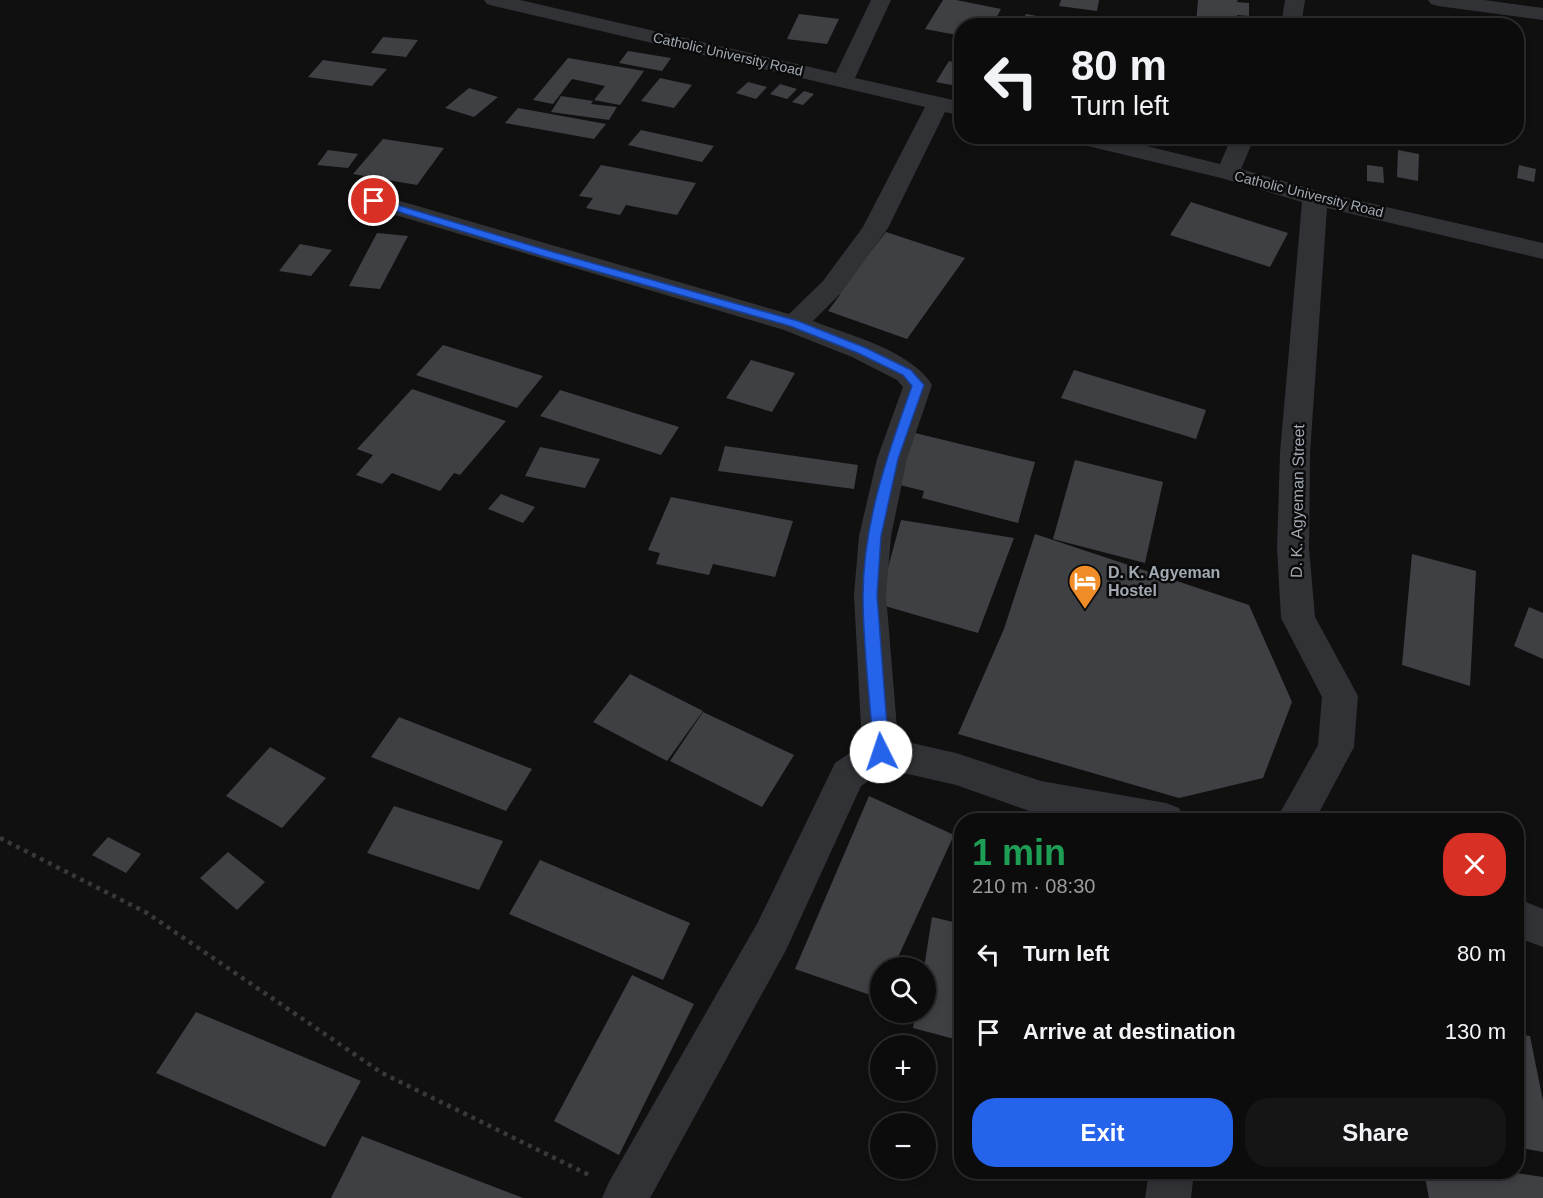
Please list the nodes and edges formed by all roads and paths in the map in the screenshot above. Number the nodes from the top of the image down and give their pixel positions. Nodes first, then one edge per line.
1 (494, 0) edge
2 (880, 0) edge
3 (1295, 0) edge
4 (1438, 0) edge
5 (1543, 15) edge
6 (1292, 18) edge
7 (843, 81) junction
8 (950, 106) edge
9 (1109, 144) edge
10 (1241, 144) edge
11 (1228, 173) junction
12 (1315, 198) junction
13 (374, 201) dead end
14 (1543, 250) edge
15 (794, 324) junction
16 (881, 752) junction
17 (1126, 813) edge
18 (1299, 813) edge
19 (0, 838) edge
20 (1524, 920) edge
21 (1543, 928) edge
22 (1171, 1179) edge
23 (626, 1196) edge
24 (1168, 1198) edge

1 - 7 street, Catholic University Road
2 - 7 street
3 - 6 street
4 - 5 street
7 - 8 street, Catholic University Road
8 - 15 street
9 - 11 street, Catholic University Road
10 - 11 street
11 - 12 street, Catholic University Road
12 - 14 street, Catholic University Road
12 - 18 street, D. K. Agyeman Street
13 - 15 street
15 - 16 street
16 - 17 street
16 - 23 street
19 - 23 path
20 - 21 street
22 - 24 street

